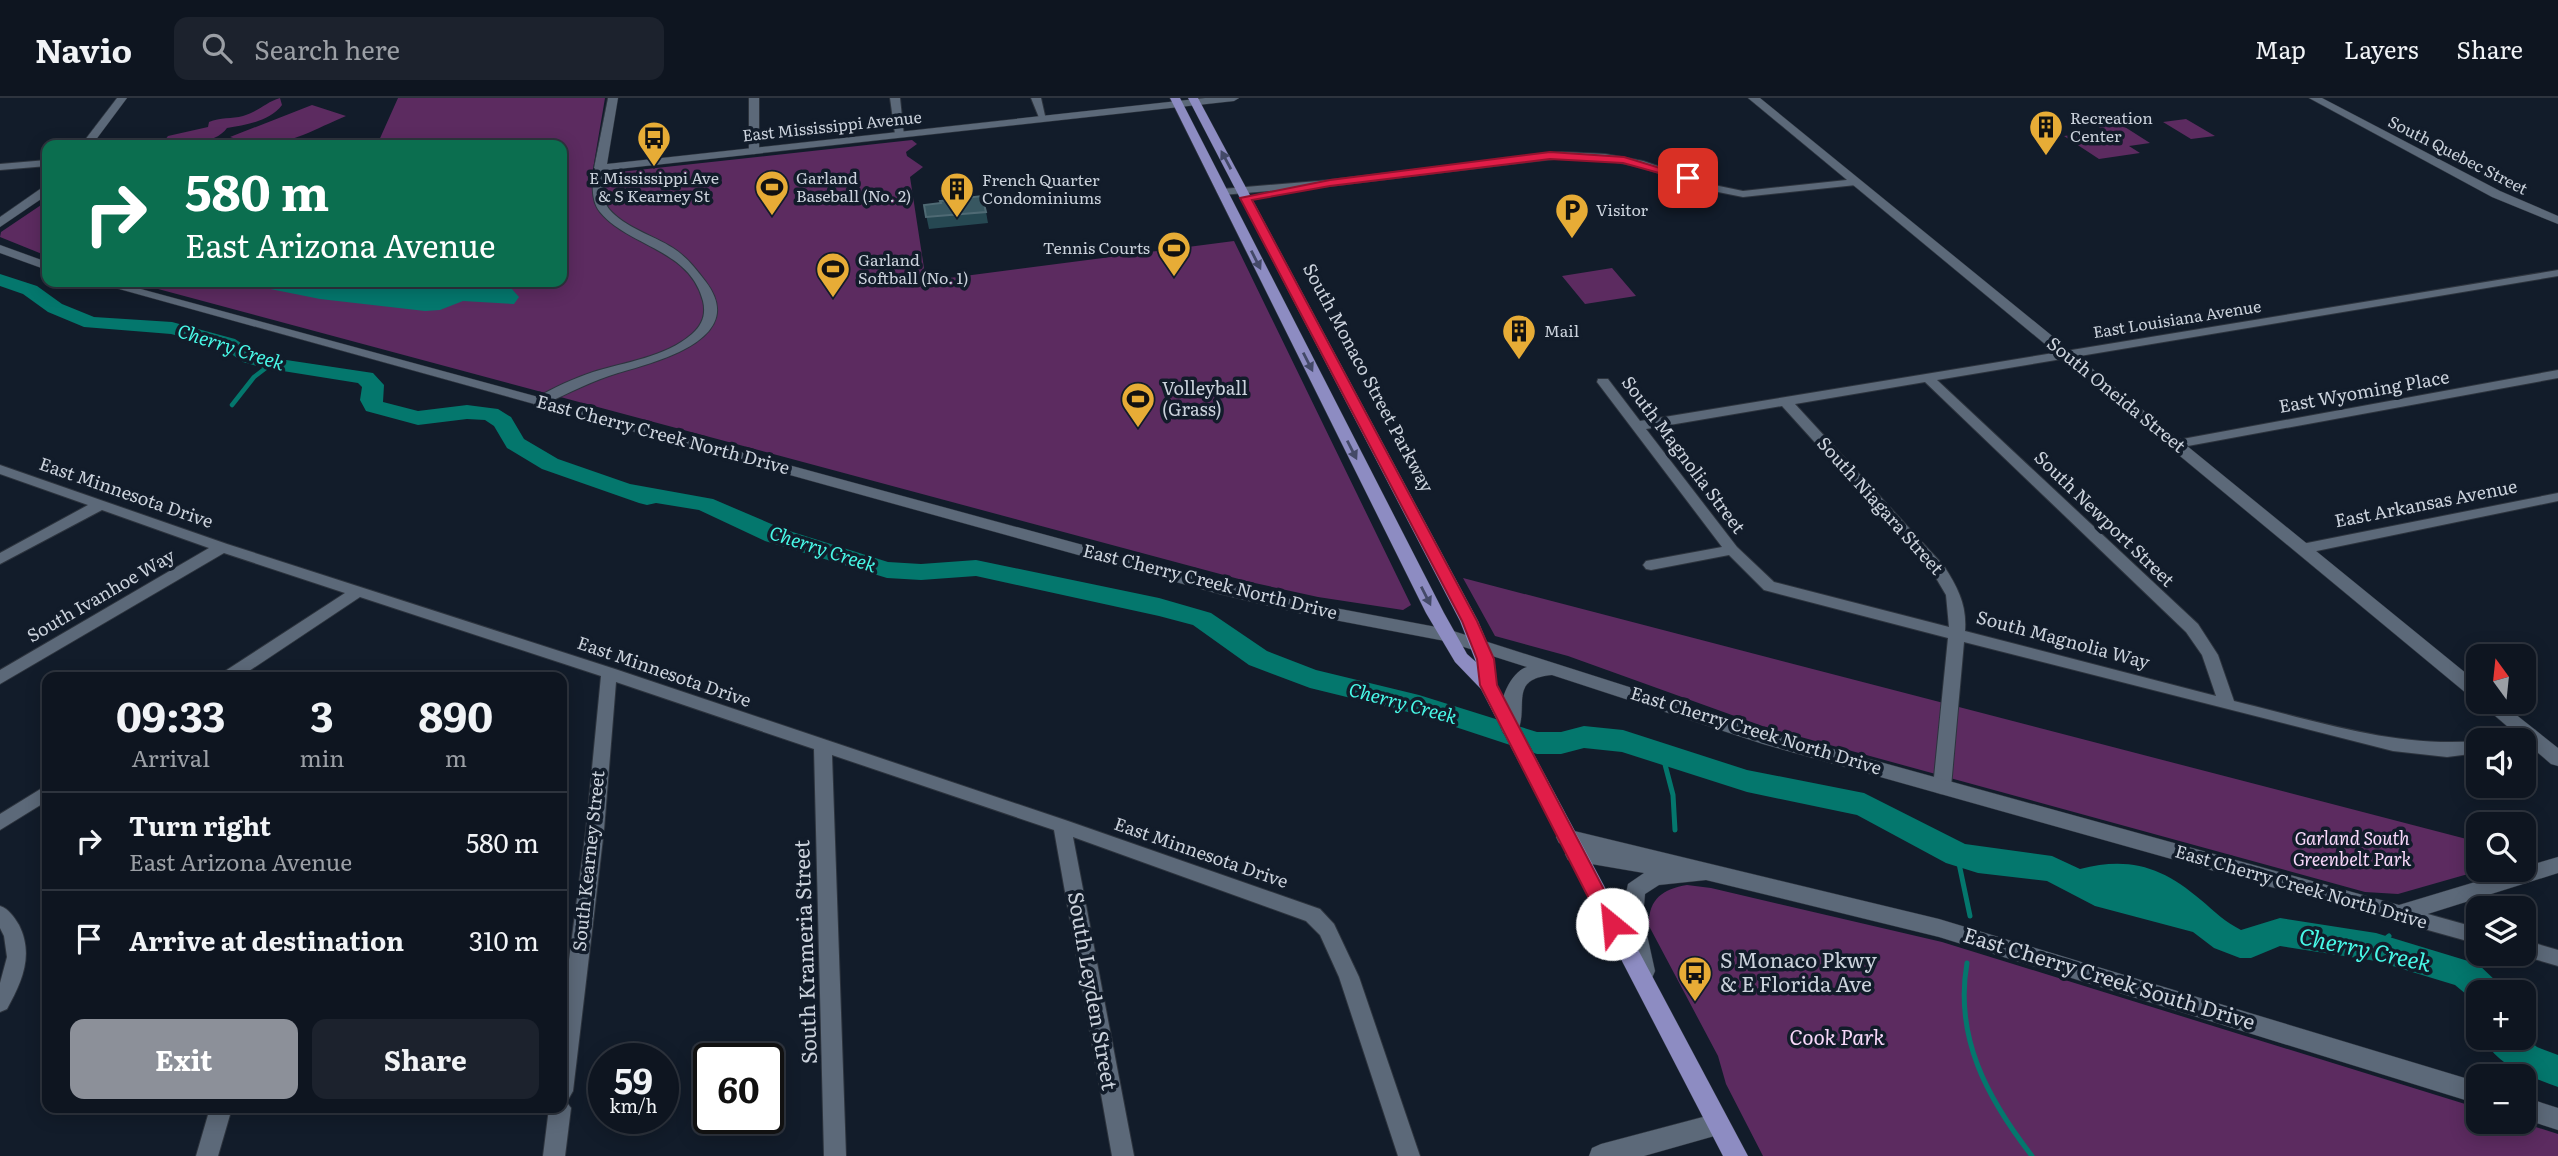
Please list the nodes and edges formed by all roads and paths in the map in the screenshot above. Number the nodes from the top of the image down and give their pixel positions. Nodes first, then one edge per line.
1 (122, 98) edge
2 (613, 98) edge
3 (754, 98) edge
4 (895, 98) edge
5 (1036, 98) edge
6 (1234, 98) edge
7 (1753, 98) edge
8 (2314, 98) edge
9 (2332, 98) edge
10 (1194, 100) edge
11 (1176, 101) edge
12 (1043, 118) junction
13 (900, 134) junction
14 (90, 140) edge
15 (754, 151) junction
16 (42, 163) edge
17 (0, 167) edge
18 (600, 168) junction
19 (1856, 182) junction
20 (42, 194) edge
21 (1243, 194) junction
22 (1224, 195) junction
23 (2555, 219) edge
24 (0, 223) edge
25 (0, 249) edge
26 (42, 264) edge
27 (2555, 275) edge
28 (119, 287) edge
29 (2066, 355) junction
30 (2558, 374) edge
31 (1928, 378) junction
32 (1603, 382) dead end
33 (1785, 401) junction
34 (539, 402) junction
35 (1637, 426) junction
36 (2177, 444) junction
37 (0, 469) edge
38 (2558, 497) edge
39 (101, 504) junction
40 (222, 547) junction
41 (2302, 549) junction
42 (1732, 550) junction
43 (0, 559) edge
44 (1651, 565) dead end
45 (357, 592) junction
46 (1957, 634) junction
47 (1447, 635) junction
48 (1481, 645) junction
49 (1562, 670) junction
50 (236, 672) edge
51 (609, 673) junction
52 (0, 678) edge
53 (2466, 683) edge
54 (1488, 685) junction
55 (2227, 705) junction
56 (2503, 714) edge
57 (1510, 728) junction
58 (2520, 728) edge
59 (2536, 741) edge
60 (823, 747) junction
61 (2466, 748) edge
62 (2558, 759) edge
63 (1942, 787) junction
64 (42, 795) edge
65 (0, 822) edge
66 (1062, 826) junction
67 (1570, 845) junction
68 (2558, 865) edge
69 (1736, 877) junction
70 (0, 914) edge
71 (2399, 914) junction
72 (2466, 933) edge
73 (2536, 952) edge
74 (2558, 958) edge
75 (1649, 993) junction
76 (0, 1003) edge
77 (567, 1051) edge
78 (2466, 1089) edge
79 (2536, 1112) edge
80 (220, 1113) edge
81 (559, 1113) edge
82 (2558, 1119) edge
83 (1718, 1124) junction
84 (207, 1156) edge
85 (554, 1156) edge
86 (835, 1156) edge
87 (1123, 1156) edge
88 (1409, 1156) edge
89 (1601, 1156) edge
90 (1736, 1156) edge

1 - 14 street
2 - 18 street
3 - 15 street
4 - 13 street
5 - 12 street
6 - 10 street, East Mississippi Avenue
7 - 19 street, South Oneida Street
8 - 23 street, South Quebec Street
9 - 23 street, South Quebec Street
10 - 11 street, East Mississippi Avenue
21 -> 10 main road, South Monaco Street Parkway
11 - 12 street, East Mississippi Avenue
11 - 22 main road, South Monaco Street Parkway
12 - 13 street, East Mississippi Avenue
13 - 15 street, East Mississippi Avenue
15 - 18 street, East Mississippi Avenue
16 - 17 street
18 - 34 street
19 - 21 street
19 - 29 street, South Oneida Street
20 - 24 street
21 - 22 street
21 - 48 main road, South Monaco Street Parkway
22 -> 47 main road, South Monaco Street Parkway
25 - 26 street
27 - 29 street, East Louisiana Avenue
28 - 34 street, East Cherry Creek North Drive
29 - 31 street, East Louisiana Avenue
29 - 36 street, South Oneida Street
30 - 36 street, East Wyoming Place
31 - 33 street, East Louisiana Avenue
31 - 55 street, South Newport Street
32 - 35 street, South Magnolia Street
33 - 35 street, East Louisiana Avenue
33 - 46 street, South Niagara Street
34 - 47 street, East Cherry Creek North Drive
35 - 42 street, South Magnolia Street
36 - 41 street, South Oneida Street
37 - 39 street, East Minnesota Drive
38 - 41 street, East Arkansas Avenue
39 - 40 street, East Minnesota Drive
39 - 43 street
40 - 45 street, East Minnesota Drive
40 - 52 street, South Ivanhoe Way
41 - 53 street, South Oneida Street
42 - 44 street
42 - 46 street, South Magnolia Way
45 - 50 street
45 - 51 street, East Minnesota Drive
46 - 55 street, South Magnolia Way
46 - 63 street, South Niagara Street
47 - 48 street, East Cherry Creek North Drive
47 - 54 main road, South Monaco Street Parkway
48 - 49 street, East Cherry Creek North Drive
48 - 54 main road, South Monaco Street Parkway
49 - 57 street
49 - 63 street, East Cherry Creek North Drive
51 - 60 street, East Minnesota Drive
51 - 77 street, South Kearney Street
54 - 57 main road, South Monaco Street Parkway
55 - 61 street, South Magnolia Way
56 - 58 street
57 - 67 main road, South Monaco Street Parkway
59 - 62 street
60 - 66 street, East Minnesota Drive
60 - 86 street, South Krameria Street
63 - 71 street, East Cherry Creek North Drive
64 - 65 street
66 - 87 street, South Leyden Street
66 - 88 street, East Minnesota Drive
67 - 69 street, East Cherry Creek South Drive
67 - 75 main road, South Monaco Street Parkway
68 - 71 street
69 - 75 street
69 - 78 street, East Cherry Creek South Drive
70 - 76 street
71 - 72 street, East Cherry Creek North Drive
73 - 74 street
75 - 83 main road, South Monaco Street Parkway
79 - 82 street
80 - 84 street
81 - 85 street
83 - 89 street
83 - 90 main road, South Monaco Street Parkway

